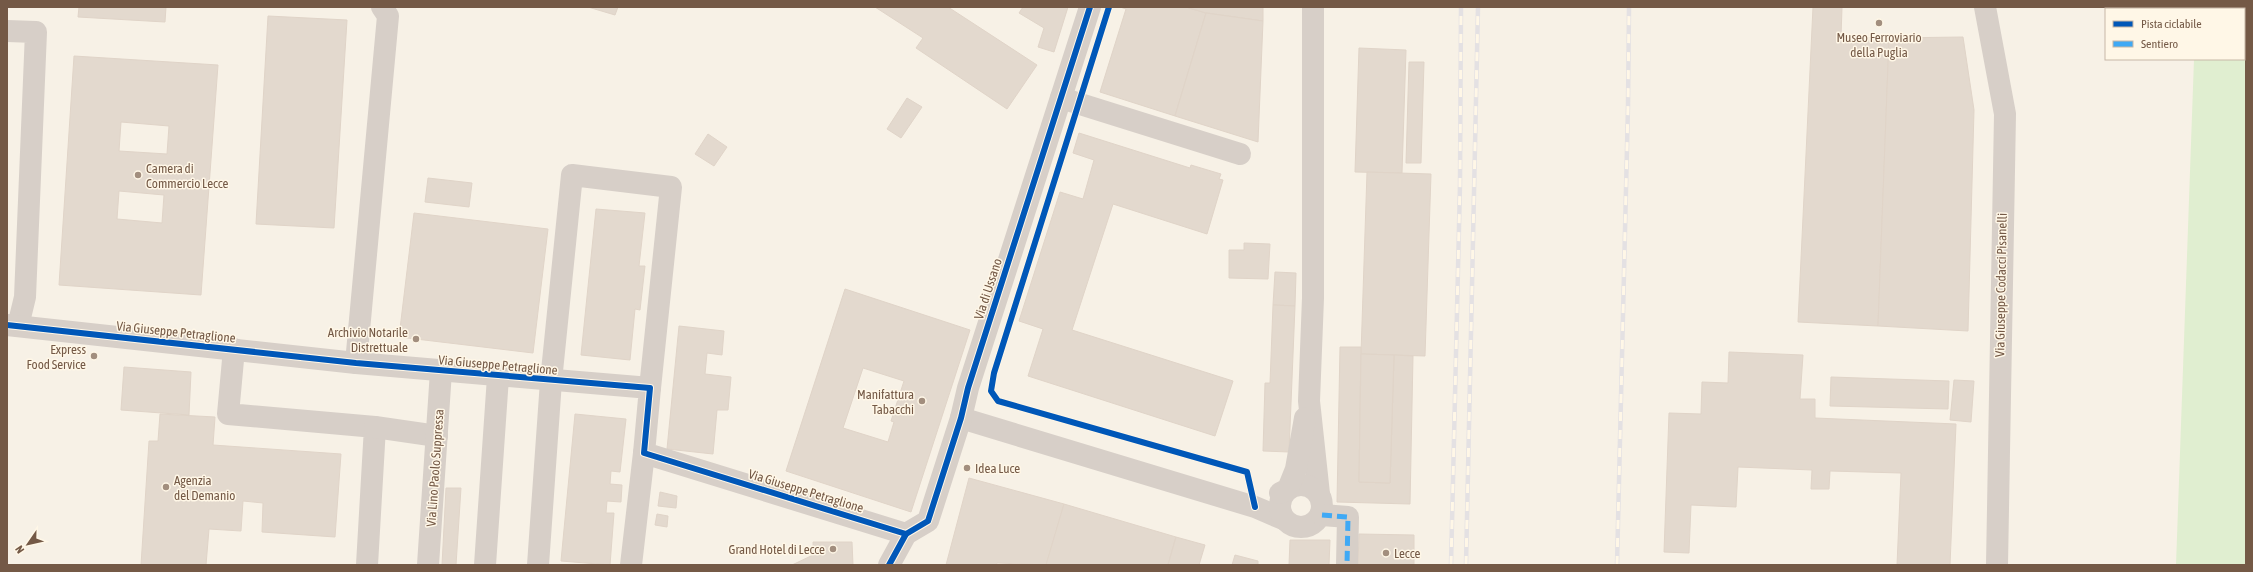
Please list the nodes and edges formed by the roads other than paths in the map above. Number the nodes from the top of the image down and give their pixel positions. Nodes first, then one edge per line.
1 (382, 7) edge
2 (1090, 7) edge
3 (1313, 7) edge
4 (1985, 7) edge
5 (7, 31) edge
6 (1061, 98) junction
7 (1240, 154) dead end
8 (13, 325) edge
9 (234, 349) junction
10 (356, 363) junction
11 (440, 370) junction
12 (498, 376) junction
13 (551, 381) junction
14 (650, 388) junction
15 (1309, 401) junction
16 (961, 418) junction
17 (375, 427) junction
18 (437, 436) junction
19 (644, 453) junction
20 (1288, 488) junction
21 (1319, 494) junction
22 (1255, 507) junction
23 (1322, 515) junction
24 (1284, 519) junction
25 (906, 534) junction
26 (367, 565) edge
27 (428, 565) edge
28 (485, 565) edge
29 (538, 565) edge
30 (631, 565) edge
31 (889, 565) edge
32 (1347, 565) edge
33 (1997, 565) edge

1 - 10 street
2 - 6 street, Via di Ussano
3 - 15 street
4 - 33 street, Via Giuseppe Codacci Pisanelli
5 - 8 street
6 - 7 street
6 - 16 street, Via di Ussano
8 - 9 street, Via Giuseppe Petraglione
9 - 10 street, Via Giuseppe Petraglione
9 - 17 street
10 - 11 street, Via Giuseppe Petraglione
11 - 12 street, Via Giuseppe Petraglione
11 - 18 street, Via Lino Paolo Suppressa
12 - 13 street, Via Giuseppe Petraglione
12 - 28 street
13 - 14 street, Via Giuseppe Petraglione
13 - 14 street, Via Giuseppe Petraglione
13 - 29 street, Via Giuseppe Petraglione
14 - 19 street, Via Giuseppe Petraglione
15 - 20 street
15 - 21 street
16 - 22 street
16 - 25 street, Via di Ussano
17 - 18 street
17 - 26 street
18 - 27 street, Via Lino Paolo Suppressa
19 - 25 street, Via Giuseppe Petraglione
19 - 30 street, Via Giuseppe Petraglione
20 - 21 street
20 - 22 street
20 - 24 street
21 - 23 street
22 - 24 street
23 - 24 street
23 - 32 street
25 - 31 street

